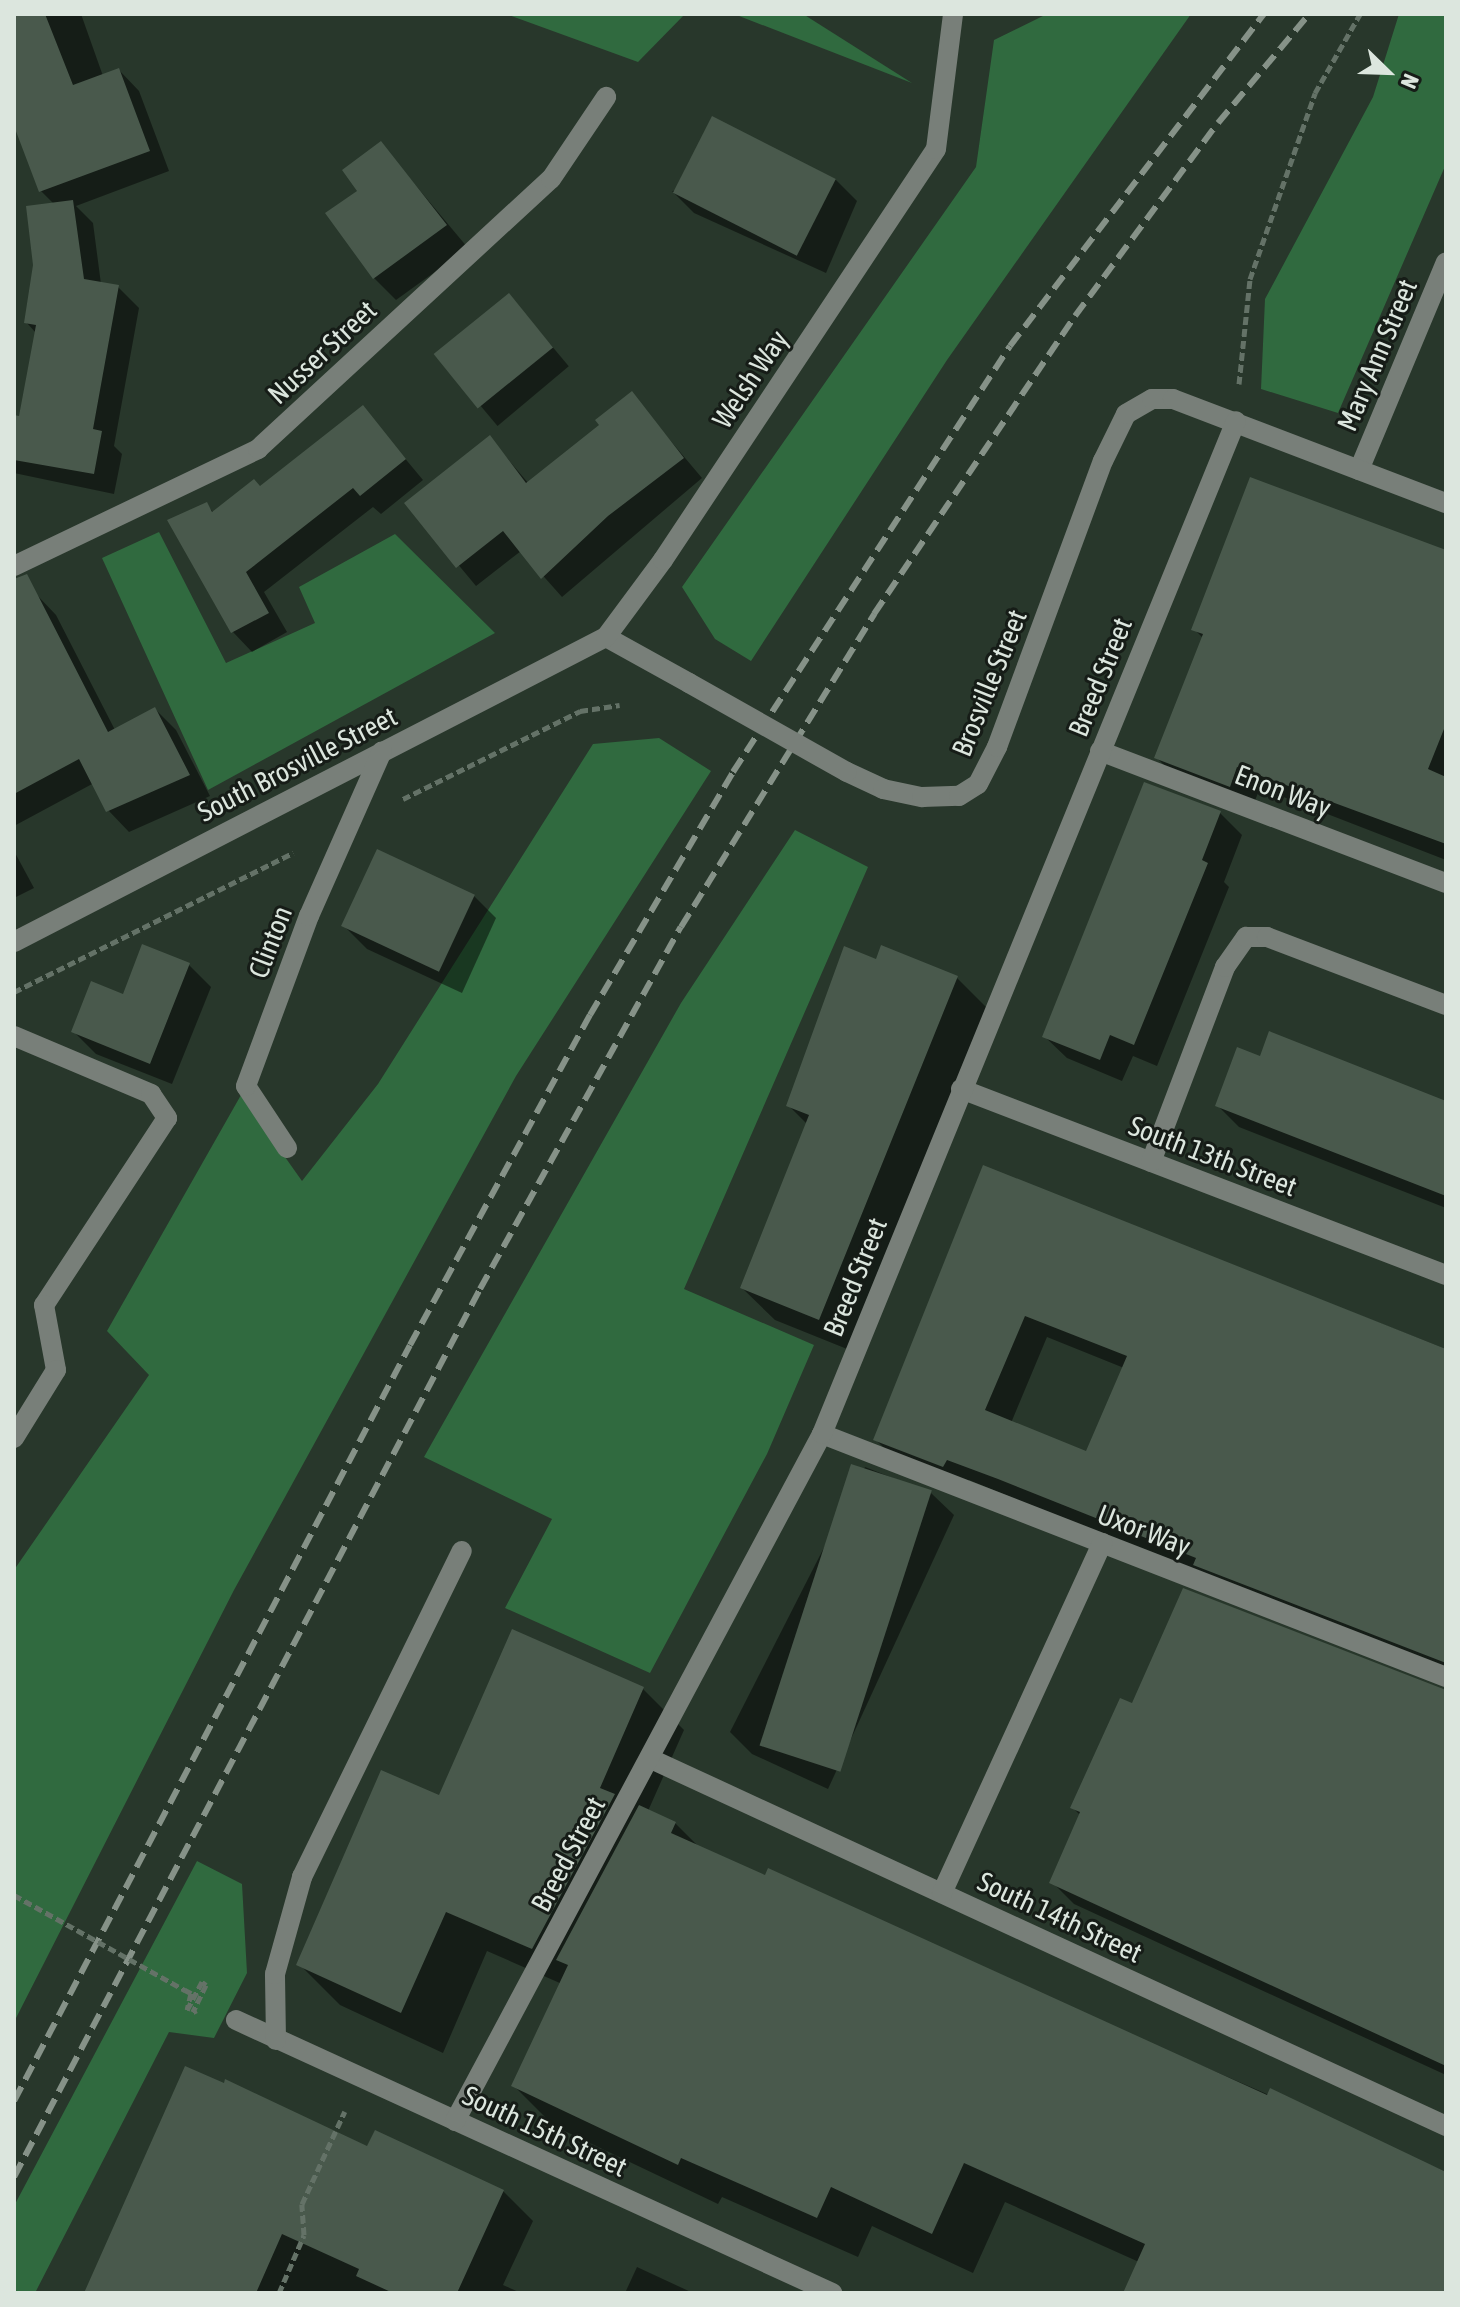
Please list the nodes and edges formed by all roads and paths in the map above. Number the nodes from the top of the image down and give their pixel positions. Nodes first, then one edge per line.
1 (953, 14) edge
2 (1360, 14) edge
3 (606, 97) dead end
4 (1446, 262) edge
5 (1236, 421) junction
6 (1359, 470) junction
7 (1446, 503) edge
8 (14, 566) edge
9 (606, 637) junction
10 (382, 751) junction
11 (1100, 751) junction
12 (1446, 883) edge
13 (14, 942) edge
14 (1446, 1005) edge
15 (14, 1036) edge
16 (961, 1089) junction
17 (287, 1148) dead end
18 (1151, 1162) junction
19 (1446, 1275) edge
20 (822, 1434) junction
21 (14, 1438) edge
22 (1102, 1543) junction
23 (462, 1551) dead end
24 (1446, 1677) edge
25 (651, 1759) junction
26 (942, 1893) junction
27 (14, 1895) edge
28 (236, 2020) dead end
29 (194, 2023) dead end
30 (276, 2040) junction
31 (345, 2110) dead end
32 (455, 2121) junction
33 (1446, 2126) edge
34 (279, 2293) edge
35 (832, 2293) edge

1 - 9 street, Welsh Way
2 - 5 path
3 - 8 street, Nusser Street
4 - 6 street, Mary Ann Street
5 - 6 street, Brosville Street
5 - 9 street, Brosville Street, bridge
5 - 11 street, Breed Street
6 - 7 street, Brosville Street
9 - 10 street, South Brosville Street
10 - 13 street, South Brosville Street
10 - 17 street, Clinton
11 - 12 street, Enon Way
11 - 16 street, Breed Street
14 - 18 street
15 - 21 street
16 - 18 street, South 13th Street
16 - 20 street, Breed Street
18 - 19 street, South 13th Street
20 - 22 street, Uxor Way
20 - 25 street, Breed Street
22 - 24 street, Uxor Way
22 - 26 street
23 - 30 street
25 - 26 street, South 14th Street
25 - 32 street, Breed Street
26 - 33 street, South 14th Street
27 - 29 path, bridge
28 - 30 street, South 15th Street
30 - 32 street, South 15th Street
31 - 34 path
32 - 35 street, South 15th Street

